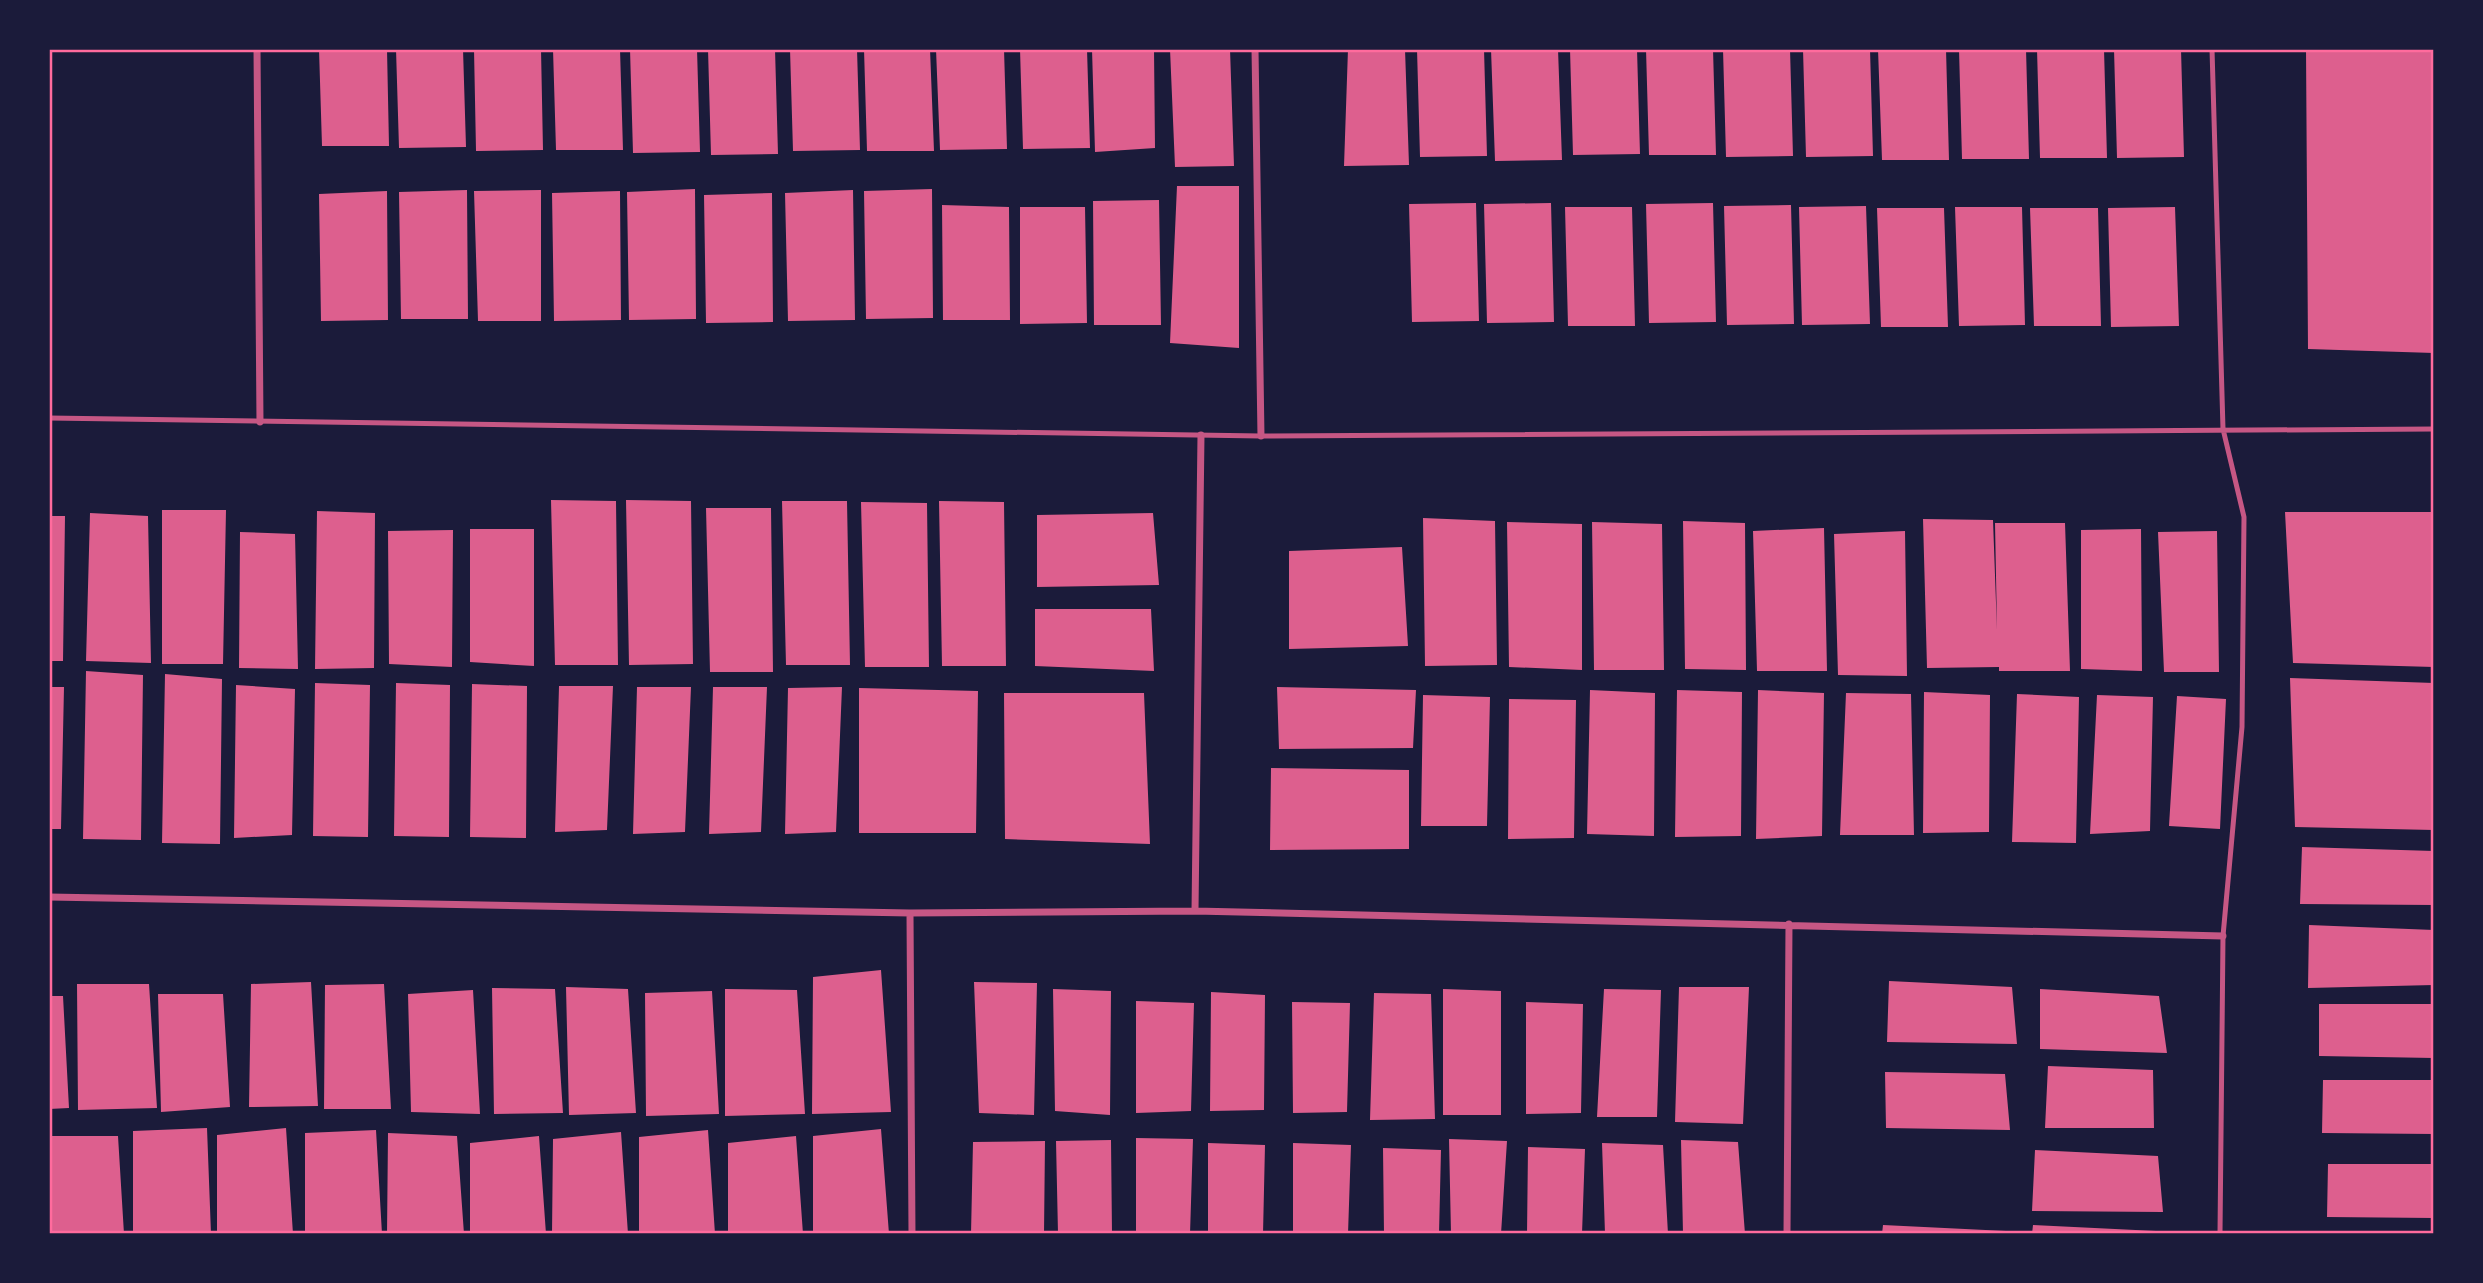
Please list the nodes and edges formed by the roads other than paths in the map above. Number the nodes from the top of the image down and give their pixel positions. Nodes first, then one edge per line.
1 (257, 49) edge
2 (1255, 49) edge
3 (2212, 49) edge
4 (49, 418) edge
5 (260, 422) junction
6 (2223, 429) junction
7 (2434, 429) edge
8 (1201, 435) junction
9 (1261, 436) junction
10 (49, 897) edge
11 (1195, 911) junction
12 (910, 914) junction
13 (1789, 924) junction
14 (2223, 936) junction
15 (912, 1234) edge
16 (1787, 1234) edge
17 (2220, 1234) edge

1 - 5 street
2 - 9 street
3 - 6 lane
4 - 5 lane
5 - 8 lane
6 - 7 lane
6 - 9 lane
6 - 14 lane
8 - 9 lane
8 - 11 street
10 - 12 street
11 - 12 street
11 - 13 street
12 - 15 street
13 - 14 street
13 - 16 street
14 - 17 lane

